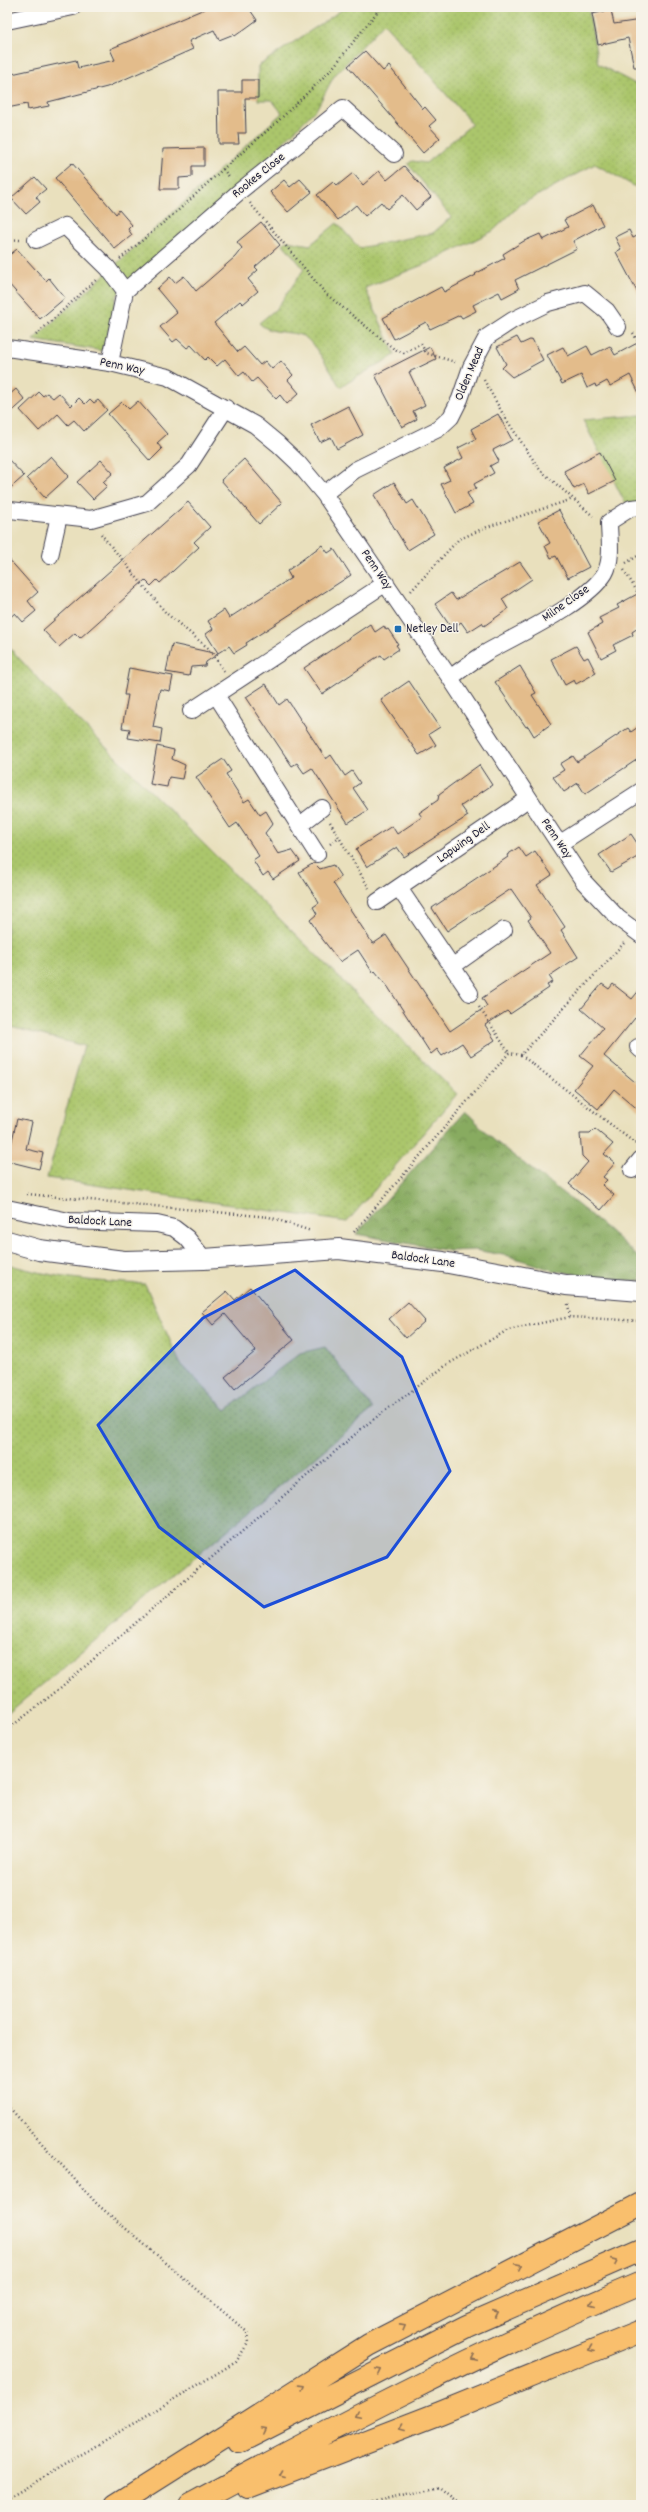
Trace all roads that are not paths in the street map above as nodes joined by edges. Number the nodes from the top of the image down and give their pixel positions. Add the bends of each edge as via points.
1 (73, 7) edge
2 (7, 21) edge
3 (394, 154) dead end
4 (36, 240) dead end
5 (125, 291) junction
6 (618, 327) dead end
7 (14, 349) edge
8 (110, 363) junction
9 (226, 408) junction
10 (324, 494) junction
11 (641, 507) edge
12 (10, 510) dead end
13 (59, 516) junction
14 (50, 556) dead end
15 (386, 583) junction
16 (450, 678) junction
17 (216, 695) junction
18 (191, 711) dead end
19 (641, 791) edge
20 (528, 798) junction
21 (322, 808) road end
22 (300, 825) junction
23 (559, 844) junction
24 (318, 854) dead end
25 (399, 888) junction
26 (377, 902) road end
27 (504, 930) dead end
28 (638, 933) edge
29 (453, 966) junction
30 (470, 994) road end
31 (7, 1208) edge
32 (7, 1241) edge
33 (204, 1259) junction
34 (641, 1291) edge
35 (641, 2204) edge
36 (641, 2250) edge
37 (641, 2283) edge
38 (641, 2330) edge
39 (116, 2505) edge
40 (190, 2505) edge
41 (200, 2505) edge

1 - 2 street
3 - 5 street, Rookes Close via 343,108 240,191
4 - 5 street via 65,226 108,268
5 - 8 street
6 - 10 street, Olden Mead via 607,311 584,293 548,303 513,320 487,337 471,367 451,417 438,429 365,464 338,481
7 - 8 street, Penn Way
8 - 9 street, Penn Way via 168,377
9 - 10 street, Penn Way via 255,425 278,444
9 - 13 street via 189,465 147,503 91,518
10 - 15 street, Penn Way
11 - 16 street, Milne Close via 631,508 609,522 609,564 599,580 546,620 486,653
12 - 13 street
13 - 14 street
15 - 16 street, Penn Way
15 - 17 street
16 - 20 street, Penn Way
17 - 18 street
17 - 22 street
19 - 23 street
20 - 23 street, Penn Way
20 - 25 street, Lapwing Dell
21 - 22 street
22 - 24 street
23 - 28 street, Penn Way via 601,902
25 - 26 street, Lapwing Dell
25 - 29 street
27 - 29 street
29 - 30 street
31 - 33 street, Baldock Lane via 69,1221 157,1224 174,1228 187,1238
32 - 33 street, Baldock Lane via 39,1250 124,1261
33 - 34 street, Baldock Lane via 339,1249 443,1262 566,1285
39 -> 35 highway via 369,2345
39 -> 36 highway via 467,2326
37 -> 40 highway via 474,2358 349,2419
38 -> 41 highway via 433,2416

